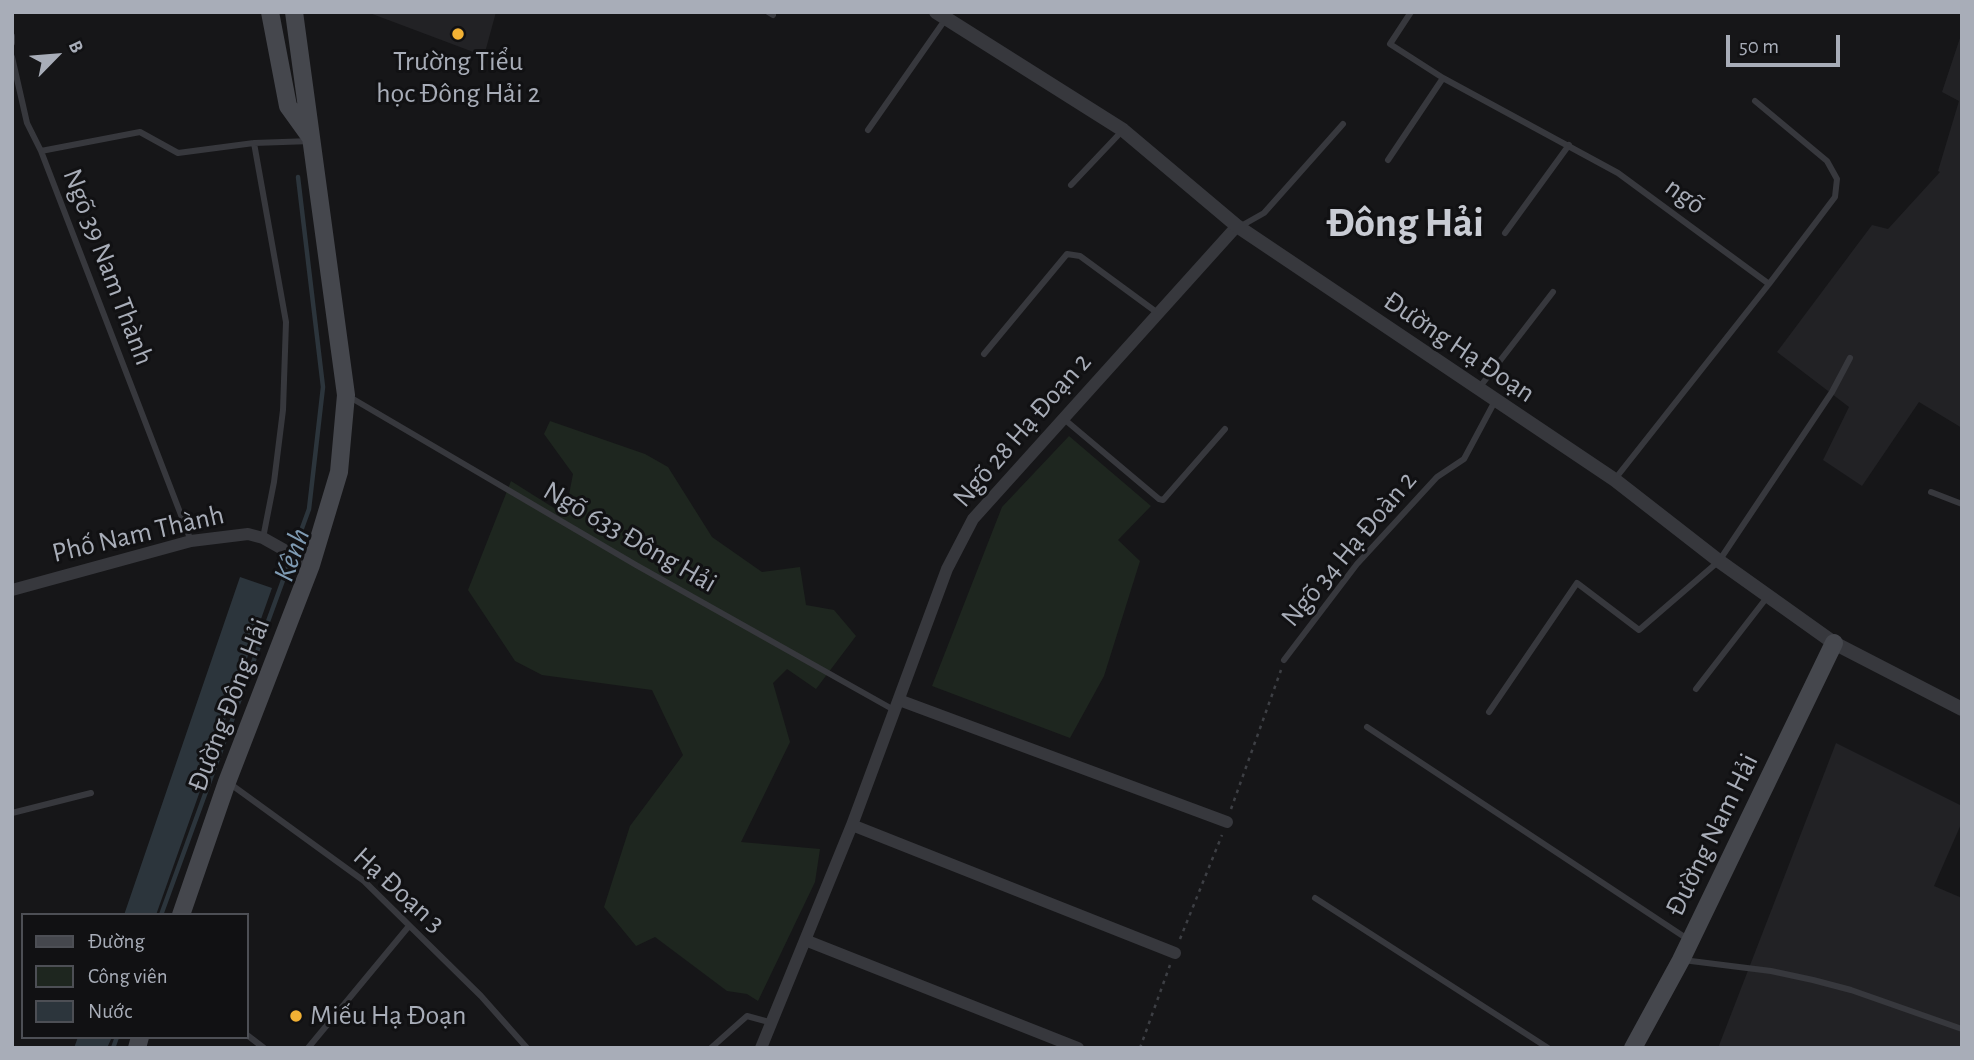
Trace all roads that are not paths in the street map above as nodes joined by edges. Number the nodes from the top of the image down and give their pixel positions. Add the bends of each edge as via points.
1 (270, 12) edge
2 (294, 12) edge
3 (1411, 12) edge
4 (944, 14) edge
5 (12, 36) edge
6 (12, 43) edge
7 (12, 57) edge
8 (1443, 78) junction
9 (1755, 101) dead end
10 (1343, 124) dead end
11 (868, 130) dead end
12 (1123, 130) junction
13 (313, 141) junction
14 (254, 143) junction
15 (1569, 145) junction
16 (41, 151) junction
17 (1388, 160) dead end
18 (1072, 185) dead end
19 (1237, 226) junction
20 (1505, 233) dead end
21 (1769, 284) junction
22 (1553, 292) dead end
23 (1159, 314) junction
24 (984, 354) dead end
25 (1850, 358) dead end
26 (1478, 389) junction
27 (346, 395) junction
28 (1496, 401) junction
29 (1064, 419) junction
30 (1225, 429) dead end
31 (1615, 480) junction
32 (1931, 492) dead end
33 (1962, 504) edge
34 (263, 538) junction
35 (191, 541) junction
36 (1719, 561) junction
37 (307, 562) junction
38 (12, 590) edge
39 (1768, 596) junction
40 (1834, 643) junction
41 (1284, 660) road end
42 (1696, 689) dead end
43 (897, 706) junction
44 (1962, 709) edge
45 (1489, 712) dead end
46 (1367, 727) dead end
47 (227, 782) junction
48 (91, 793) dead end
49 (12, 813) edge
50 (1227, 822) road end
51 (852, 825) junction
52 (1315, 898) dead end
53 (182, 913) edge
54 (409, 926) junction
55 (805, 940) junction
56 (1690, 942) junction
57 (1175, 953) road end
58 (1681, 960) junction
59 (769, 1022) junction
60 (1962, 1029) edge
61 (248, 1036) edge
62 (264, 1048) edge
63 (308, 1048) edge
64 (527, 1048) edge
65 (712, 1048) edge
66 (761, 1048) edge
67 (1078, 1048) edge
68 (1548, 1048) edge
69 (1633, 1048) edge

1 - 13 main road, Đường Đông Hải via 288,106
2 - 13 main road, Đường Đông Hải
3 - 8 lane, ngõ via 1390,44
4 - 11 lane
4 - 12 street, Đường Hạ Đoạn
5 - 6 lane
7 - 16 lane via 27,123
8 - 15 lane, ngõ
8 - 17 lane
9 - 21 lane via 1827,161 1838,188
10 - 19 lane via 1264,213
12 - 18 lane
12 - 19 street, Đường Hạ Đoạn
13 - 14 lane, Ngõ 39 Nam Thành
13 - 27 main road, Đường Đông Hải
14 - 16 lane, Ngõ 39 Nam Thành via 178,153 140,132
14 - 34 lane via 286,322 283,410
15 - 20 lane
15 - 21 lane, ngõ via 1618,173
16 - 35 lane, Ngõ 39 Nam Thành
19 - 23 street, Ngõ 28 Hạ Đoạn 2
19 - 26 street, Đường Hạ Đoạn
21 - 31 lane
22 - 26 lane
23 - 24 lane via 1080,256 1067,254
23 - 29 street, Ngõ 28 Hạ Đoạn 2
25 - 36 lane
26 - 28 street, Đường Hạ Đoạn
27 - 37 main road, Đường Đông Hải via 340,472
27 - 43 lane, Ngõ 633 Đông Hải via 636,565
28 - 31 street, Đường Hạ Đoạn
28 - 41 lane, Ngõ 34 Hạ Đoàn 2 via 1464,458 1437,477 1357,564
29 - 30 lane via 1163,500
29 - 43 street, Ngõ 28 Hạ Đoạn 2 via 973,519 947,569
31 - 36 street, Đường Hạ Đoạn
32 - 33 lane
34 - 35 street, Phố Nam Thành via 248,534
34 - 37 street, Phố Nam Thành
35 - 38 street, Phố Nam Thành
36 - 39 street, Đường Hạ Đoạn
36 - 45 lane via 1639,630 1577,583
37 - 47 main road, Đường Đông Hải
39 - 40 street, Đường Hạ Đoạn
39 - 42 lane
40 - 44 street, Đường Hạ Đoạn
40 - 56 main road, Đường Nam Hải
43 - 50 street
43 - 51 street, Ngõ 28 Hạ Đoạn 2
46 - 56 lane
47 - 53 main road, Đường Đông Hải
47 - 54 lane, Hạ Đoạn 3 via 364,881
48 - 49 lane
51 - 55 street, Ngõ 28 Hạ Đoạn 2
51 - 57 street
52 - 68 lane
54 - 63 lane
54 - 64 lane, Hạ Đoạn 3
55 - 59 street, Ngõ 28 Hạ Đoạn 2
55 - 67 street
56 - 58 main road, Đường Nam Hải
58 - 60 lane via 1813,980
58 - 69 main road, Đường Nam Hải
59 - 65 lane via 747,1016
59 - 66 street, Ngõ 28 Hạ Đoạn 2
61 - 62 lane

